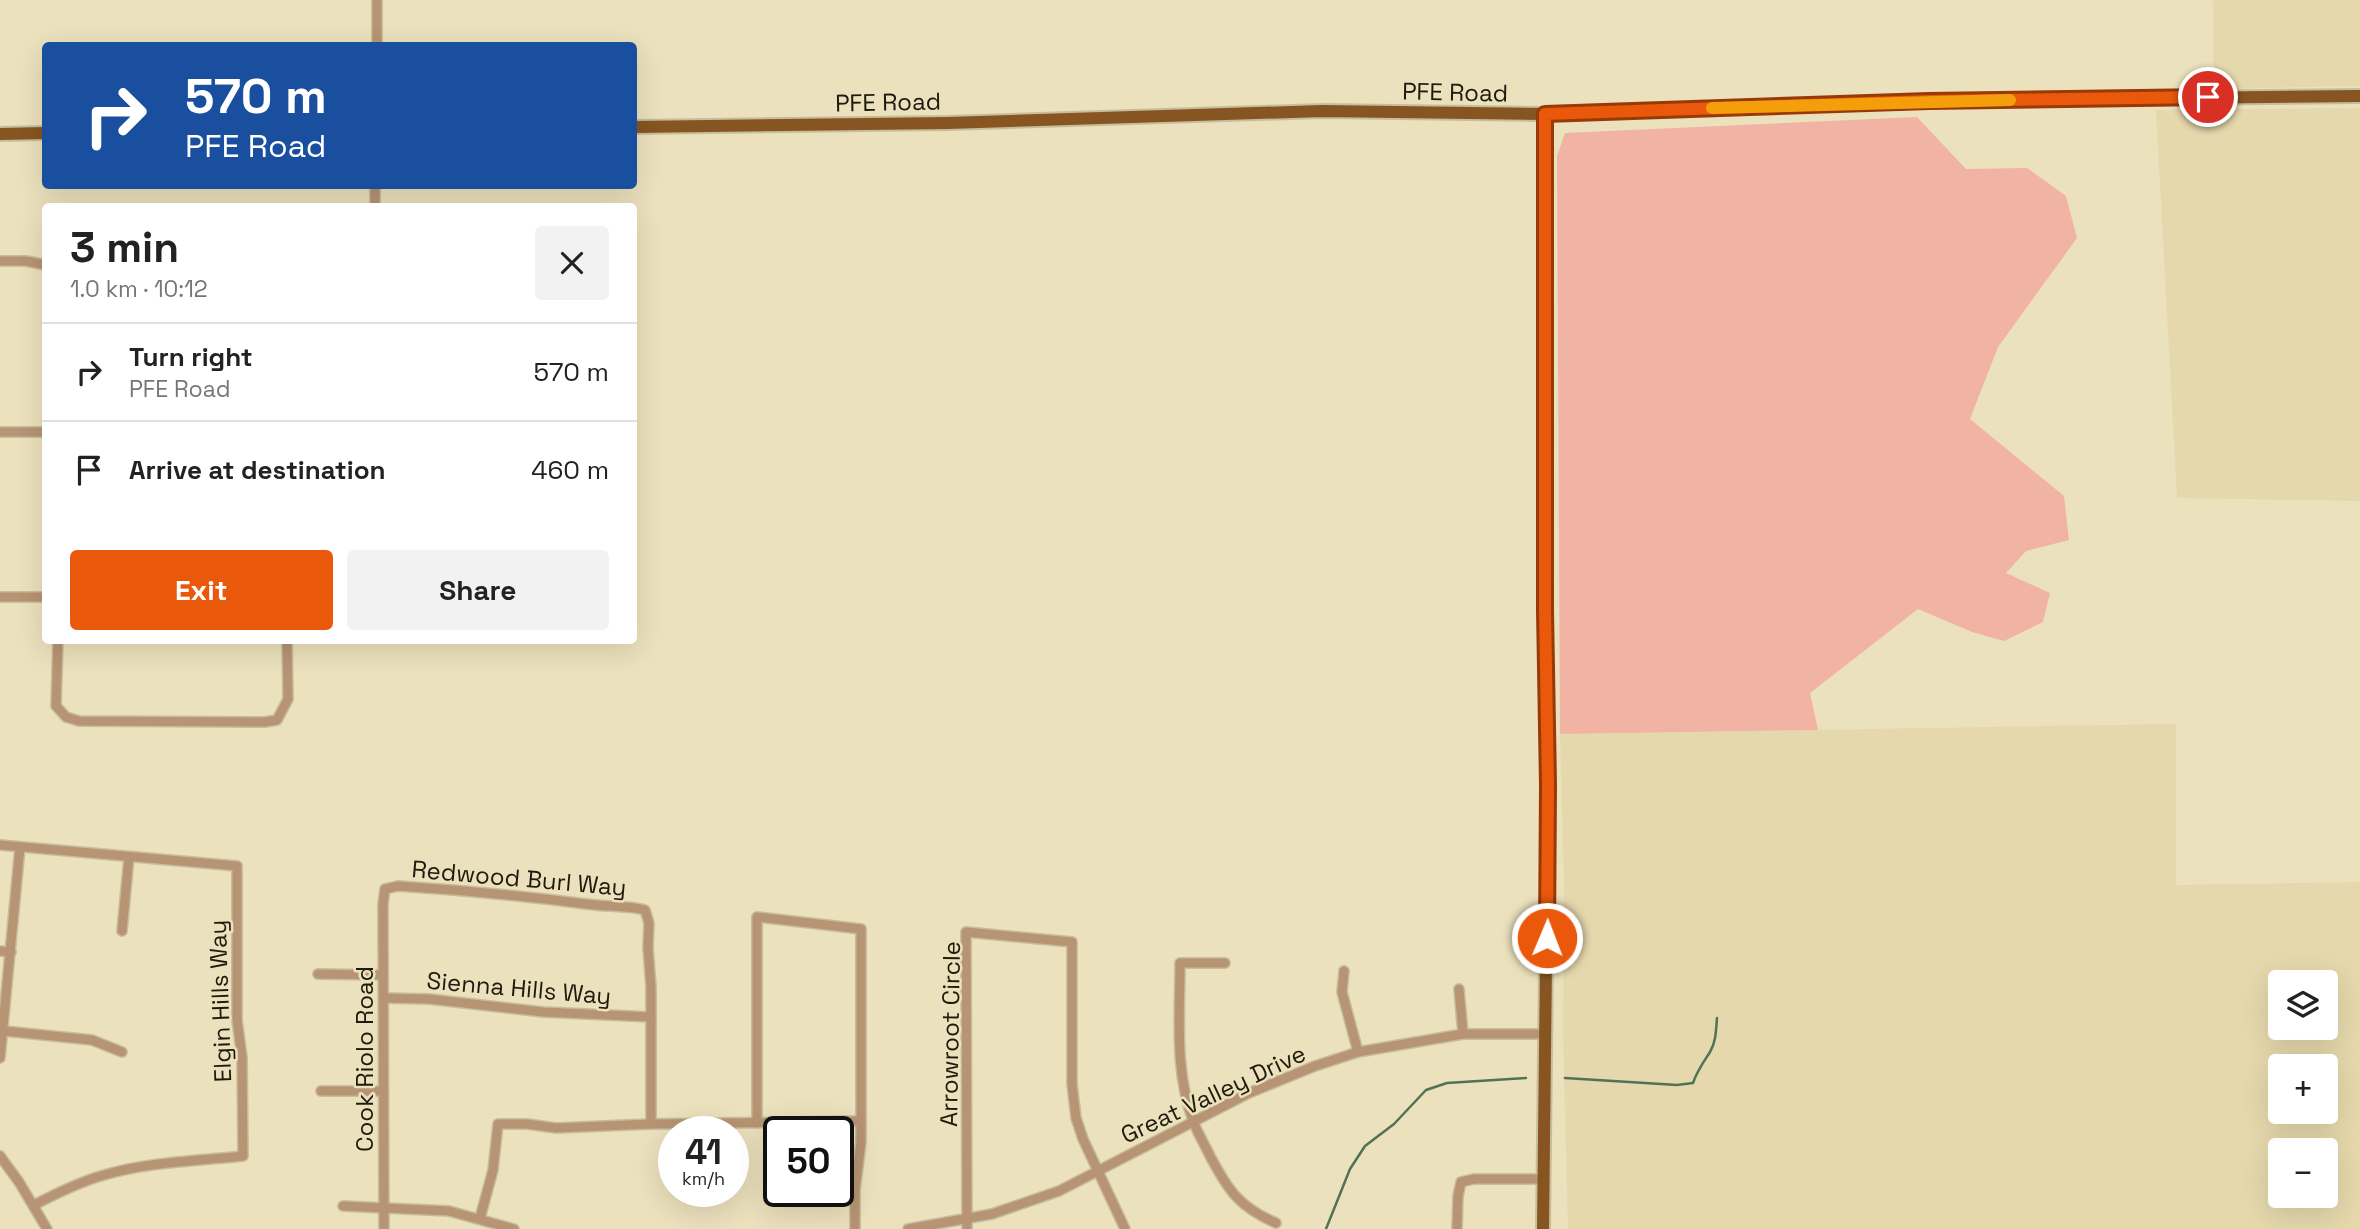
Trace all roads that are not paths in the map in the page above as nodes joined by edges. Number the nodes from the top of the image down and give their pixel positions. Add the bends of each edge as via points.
1 (377, 0) edge
2 (377, 42) edge
3 (2360, 96) edge
4 (1545, 114) junction
5 (637, 127) edge
6 (42, 133) edge
7 (0, 134) edge
8 (0, 261) edge
9 (42, 264) edge
10 (0, 432) edge
11 (42, 432) edge
12 (0, 597) edge
13 (42, 597) edge
14 (58, 644) edge
15 (287, 644) edge
16 (0, 845) edge
17 (20, 847) junction
18 (129, 856) junction
19 (385, 889) joint
20 (122, 931) dead end
21 (0, 951) edge
22 (11, 952) junction
23 (1225, 963) dead end
24 (1344, 971) dead end
25 (318, 974) dead end
26 (383, 975) junction
27 (1459, 989) dead end
28 (384, 998) junction
29 (651, 1017) junction
30 (4, 1031) junction
31 (1463, 1034) junction
32 (1544, 1034) junction
33 (122, 1052) dead end
34 (1358, 1052) junction
35 (0, 1058) edge
36 (321, 1091) dead end
37 (383, 1091) junction
38 (861, 1121) junction
39 (1194, 1122) junction
40 (757, 1123) junction
41 (651, 1124) junction
42 (0, 1156) edge
43 (1097, 1171) junction
44 (1543, 1180) junction
45 (34, 1205) junction
46 (343, 1206) dead end
47 (385, 1207) junction
48 (480, 1218) junction
49 (1276, 1223) dead end
50 (967, 1224) edge
51 (47, 1229) edge
52 (384, 1229) edge
53 (514, 1229) edge
54 (855, 1229) edge
55 (908, 1229) edge
56 (1125, 1229) edge
57 (1457, 1229) edge
58 (1543, 1229) edge

1 - 2 street
3 - 4 main road, PFE Road via 1929,101
4 - 5 main road, PFE Road via 1322,111
4 - 32 main road via 1548,785
6 - 7 main road
8 - 9 street
10 - 11 street
12 - 13 street
14 - 15 street via 56,706 66,718 265,722 277,720 288,699
16 - 17 street, Elgin Hills Way
17 - 18 street, Elgin Hills Way
17 - 22 street
18 - 20 street
18 - 45 street, Elgin Hills Way via 237,866 243,1156 120,1170
19 - 26 street, Cook Riolo Road
19 - 29 street, Redwood Burl Way via 500,893 645,910
21 - 22 street
22 - 30 street
23 - 39 street via 1180,963 1181,1063
24 - 34 street via 1342,992
25 - 26 street
26 - 28 street, Cook Riolo Road
27 - 31 street
28 - 29 street, Sienna Hills Way
28 - 37 street, Cook Riolo Road
29 - 41 street, Redwood Burl Way
30 - 33 street via 92,1040
30 - 35 street
31 - 32 street, Great Valley Drive
31 - 34 street, Great Valley Drive
32 - 44 main road
34 - 39 street, Great Valley Drive via 1284,1078
36 - 37 street
37 - 47 street, Cook Riolo Road
38 - 40 street
38 - 40 street via 862,929 757,917
38 - 54 street
39 - 43 street, Great Valley Drive
39 - 49 street via 1233,1195
40 - 41 street
41 - 48 street via 498,1125 493,1170
42 - 45 street
43 - 50 street, Great Valley Drive via 1059,1191
43 - 50 street, Arrowroot Circle via 1073,1101 1072,942 966,932
43 - 56 street
44 - 57 street via 1461,1182
44 - 58 main road
45 - 51 street
46 - 47 street
47 - 48 street
47 - 52 street, Cook Riolo Road
48 - 53 street
50 - 55 street, Great Valley Drive

